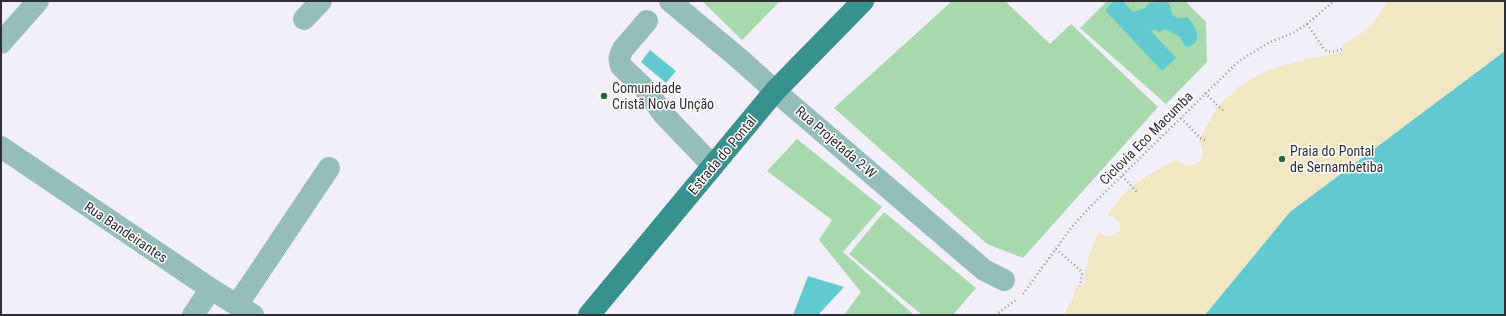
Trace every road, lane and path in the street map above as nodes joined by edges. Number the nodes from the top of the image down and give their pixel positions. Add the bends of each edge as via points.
1 (38, 1) edge
2 (321, 1) edge
3 (670, 1) edge
4 (863, 1) edge
5 (1334, 1) edge
6 (304, 19) dead end
7 (647, 21) dead end
8 (1307, 24) junction
9 (1, 43) edge
10 (1343, 49) dead end
11 (775, 91) junction
12 (1205, 94) junction
13 (1224, 110) dead end
14 (1180, 118) junction
15 (1207, 141) dead end
16 (1, 147) edge
17 (713, 166) junction
18 (329, 168) dead end
19 (1122, 176) junction
20 (1137, 192) dead end
21 (1056, 249) junction
22 (1004, 280) dead end
23 (1080, 286) dead end
24 (211, 289) junction
25 (245, 310) edge
26 (193, 315) edge
27 (589, 315) edge
28 (995, 315) edge

1 - 9 street
2 - 6 street
3 - 11 street, Rua Projetada 2-W via 742,60
4 - 11 main road, Estrada do Pontal
5 - 8 path, Ciclovia Eco Macumba
7 - 17 street via 623,49 619,62 646,90 664,115
8 - 10 path via 1326,51
8 - 12 path, Ciclovia Eco Macumba via 1239,61
11 - 17 main road, Estrada do Pontal
11 - 22 street, Rua Projetada 2-W via 984,270
12 - 13 path
12 - 14 path, Ciclovia Eco Macumba
14 - 15 path via 1200,138
14 - 19 path, Ciclovia Eco Macumba
16 - 24 street, Rua Bandeirantes
17 - 27 main road, Estrada do Pontal
18 - 25 street
19 - 20 path
19 - 21 path, Ciclovia Eco Macumba via 1071,228
21 - 23 path via 1080,270
21 - 28 path, Ciclovia Eco Macumba via 1025,292
24 - 25 street, Rua Bandeirantes
24 - 26 street

